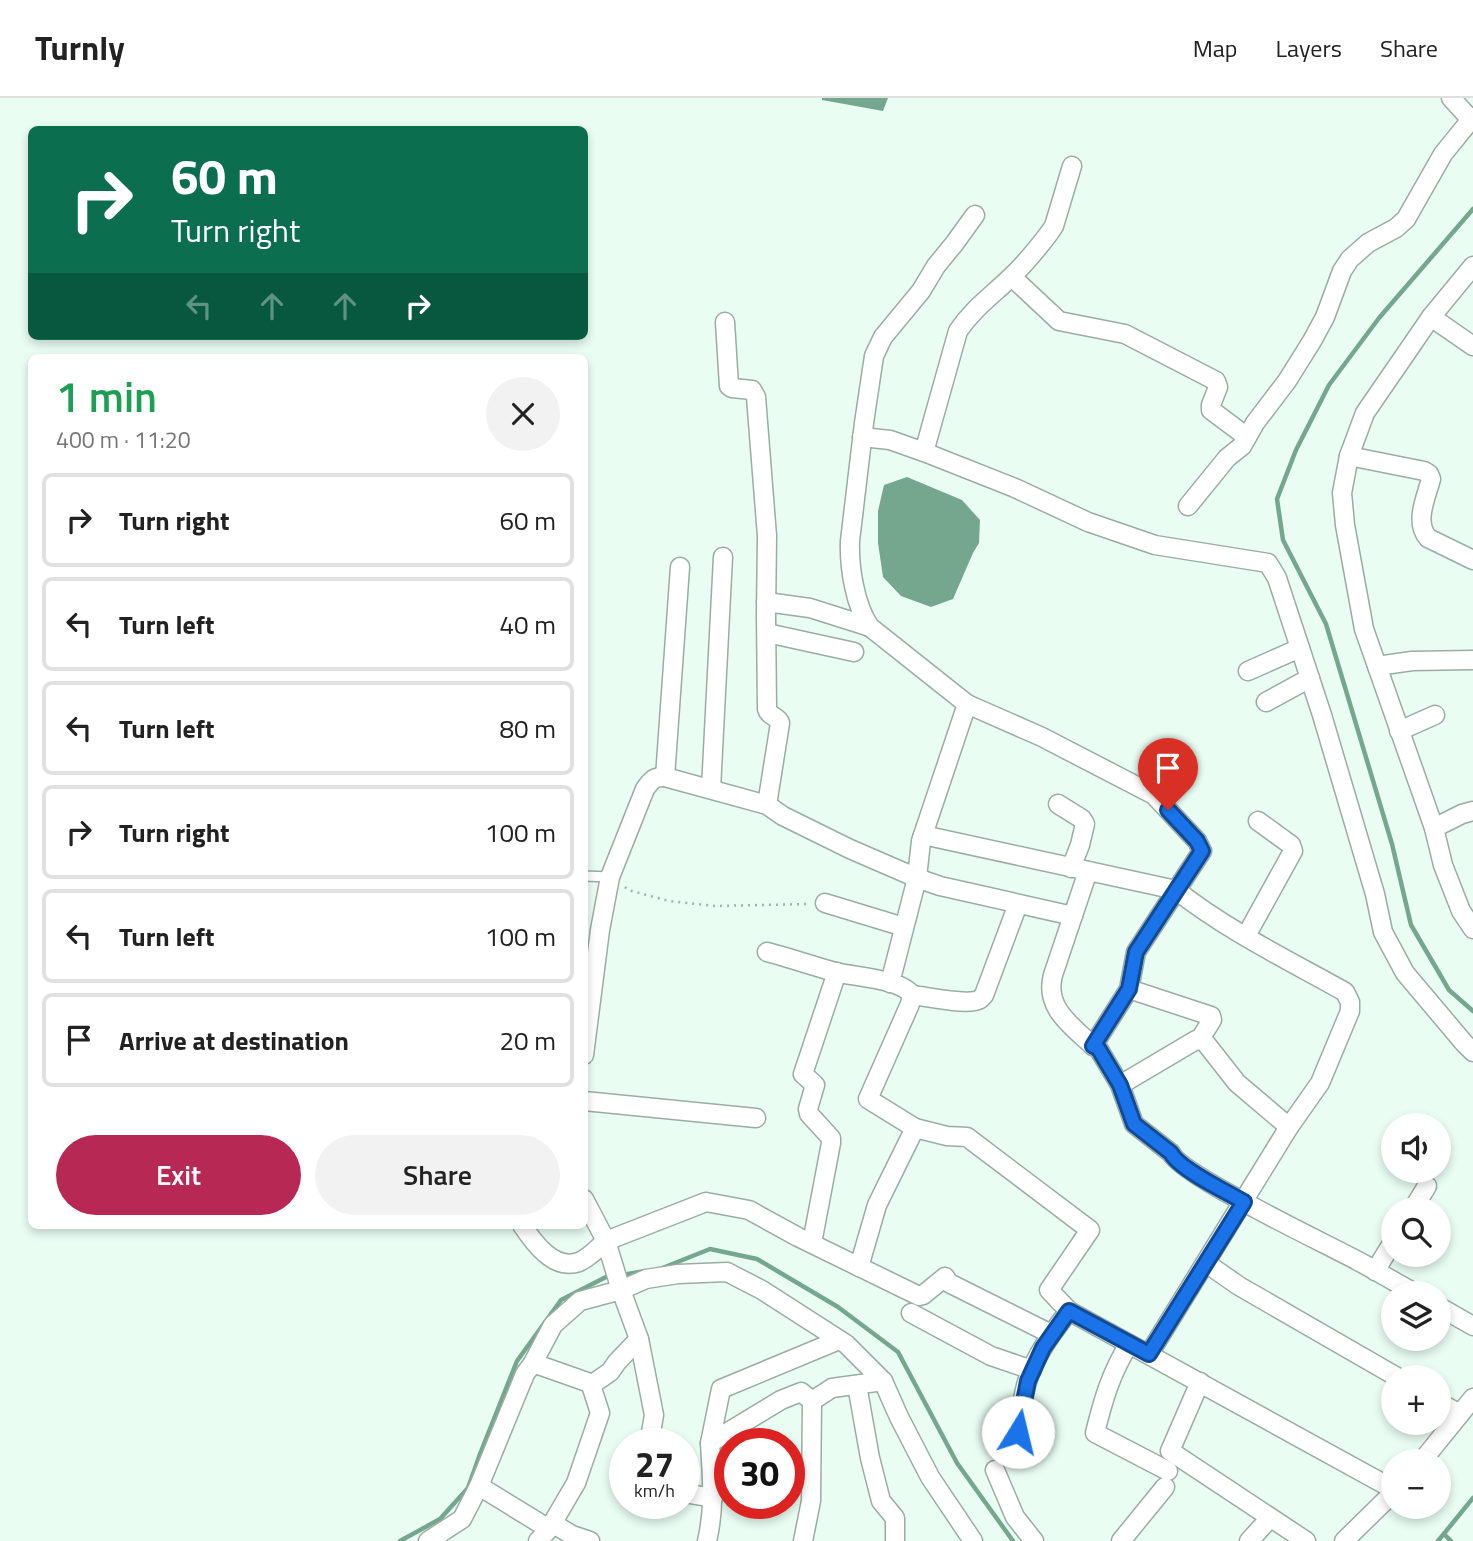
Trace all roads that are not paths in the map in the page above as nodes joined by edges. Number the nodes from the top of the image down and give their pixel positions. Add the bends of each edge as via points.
1 (1451, 98) edge
2 (1473, 120) edge
3 (1072, 166) dead end
4 (975, 215) dead end
5 (1473, 266) edge
6 (1012, 277) junction
7 (1431, 317) junction
8 (725, 322) dead end
9 (1473, 346) edge
10 (1247, 437) junction
11 (875, 438) junction
12 (924, 452) junction
13 (1349, 456) junction
14 (1188, 506) dead end
15 (723, 557) dead end
16 (1473, 560) edge
17 (680, 566) dead end
18 (766, 602) junction
19 (870, 627) junction
20 (767, 633) junction
21 (1300, 648) junction
22 (854, 652) dead end
23 (1473, 660) edge
24 (1377, 666) junction
25 (1248, 671) dead end
26 (1310, 678) junction
27 (1266, 702) dead end
28 (967, 704) junction
29 (1435, 715) dead end
30 (1399, 731) junction
31 (665, 777) junction
32 (711, 789) junction
33 (1058, 804) dead end
34 (767, 805) junction
35 (1473, 811) edge
36 (1258, 821) dead end
37 (1434, 828) junction
38 (923, 835) junction
39 (1079, 869) junction
40 (588, 876) edge
41 (610, 877) junction
42 (917, 878) junction
43 (1176, 890) junction
44 (825, 904) road end
45 (1018, 904) junction
46 (1073, 916) junction
47 (904, 927) junction
48 (1473, 929) edge
49 (1246, 936) junction
50 (767, 952) dead end
51 (837, 972) junction
52 (890, 983) junction
53 (1129, 989) junction
54 (912, 995) junction
55 (588, 1024) edge
56 (1200, 1040) junction
57 (1093, 1046) junction
58 (1473, 1052) edge
59 (1120, 1085) junction
60 (588, 1101) edge
61 (756, 1118) dead end
62 (1289, 1127) junction
63 (915, 1128) junction
64 (1427, 1186) dead end
65 (1420, 1197) edge
66 (1244, 1202) junction
67 (588, 1207) edge
68 (525, 1229) edge
69 (606, 1241) junction
70 (812, 1243) junction
71 (1381, 1261) edge
72 (1206, 1263) junction
73 (859, 1267) junction
74 (1375, 1271) junction
75 (1393, 1281) edge
76 (621, 1290) junction
77 (1069, 1311) junction
78 (911, 1312) dead end
79 (1451, 1314) edge
80 (1473, 1326) edge
81 (1051, 1334) junction
82 (639, 1339) junction
83 (839, 1340) junction
84 (1129, 1343) junction
85 (1149, 1354) junction
86 (533, 1363) junction
87 (1381, 1368) edge
88 (1032, 1370) junction
89 (883, 1381) junction
90 (1200, 1382) junction
91 (591, 1385) junction
92 (858, 1385) junction
93 (1473, 1398) edge
94 (812, 1401) junction
95 (1451, 1409) edge
96 (1460, 1414) junction
97 (652, 1428) edge
98 (710, 1443) junction
99 (1432, 1449) edge
100 (1014, 1458) dead end
101 (995, 1470) dead end
102 (1381, 1484) edge
103 (479, 1486) junction
104 (700, 1496) edge
105 (713, 1498) junction
106 (1381, 1504) edge
107 (1270, 1518) junction
108 (464, 1528) dead end
109 (546, 1531) edge
110 (428, 1541) edge
111 (441, 1541) edge
112 (590, 1541) edge
113 (707, 1541) edge
114 (803, 1541) edge
115 (895, 1541) edge
116 (973, 1541) edge
117 (1034, 1541) edge
118 (1121, 1541) edge
119 (1249, 1541) edge
120 (1306, 1541) edge
121 (1345, 1541) edge

1 - 2 street
2 - 10 street via 1443,155 1406,219 1350,259 1312,341
3 - 6 street via 1054,226
4 - 11 street via 883,337 874,356 870,375
5 - 7 street
6 - 10 street via 1059,321 1125,334 1216,381 1211,411
6 - 12 street via 962,324
7 - 9 street
7 - 13 street via 1365,413
8 - 18 street via 729,386 752,390 756,397 767,526
10 - 14 street
11 - 12 street
11 - 19 street via 849,556 858,600
12 - 21 street via 1088,522 1155,545 1268,563
13 - 16 street via 1429,474 1420,523 1423,532
13 - 24 street via 1342,493 1345,525 1364,629
15 - 32 street
17 - 31 street
18 - 19 street via 810,608
18 - 20 street
19 - 28 street
20 - 22 street
20 - 34 street via 767,709 780,723
21 - 25 street
21 - 26 street
23 - 24 street
24 - 30 street
26 - 27 street
26 - 58 street via 1383,932 1405,973
28 - 38 street
28 - 43 street via 1154,795 1202,851
29 - 30 street
30 - 37 street
31 - 32 street
31 - 41 street via 652,779 645,789
32 - 34 street
33 - 39 street via 1085,824
34 - 42 street
35 - 37 street
36 - 49 street via 1293,851
37 - 48 street via 1443,865
38 - 39 street
38 - 42 street
39 - 43 street
39 - 46 street
40 - 41 lane
41 - 55 street
42 - 45 street
42 - 47 street
43 - 49 street
43 - 53 street via 1136,952
44 - 47 street
45 - 46 street
45 - 54 street via 980,1000
46 - 57 street via 1051,982 1052,995 1058,1011
47 - 52 street
49 - 62 street via 1345,992 1350,1002 1348,1018 1320,1083
50 - 51 street
51 - 52 street
51 - 70 street via 803,1074 815,1085 809,1114 831,1138
52 - 54 street
53 - 56 street via 1211,1016
53 - 57 street
54 - 63 street via 868,1099
56 - 59 street
56 - 62 street via 1237,1083
57 - 59 street
59 - 66 street via 1134,1124 1174,1159
60 - 61 street
62 - 66 street
63 - 73 street via 877,1205
63 - 77 street via 967,1137 1090,1230 1049,1290
64 - 65 street
66 - 72 street
66 - 74 street
67 - 69 street
68 - 69 street via 555,1261 570,1264 582,1261
69 - 70 street via 706,1202 749,1210
69 - 76 street
70 - 73 street
71 - 74 street
72 - 85 street
72 - 87 street
73 - 81 street via 919,1296 945,1277 948,1283
74 - 75 street
76 - 82 street
76 - 83 street via 646,1279 727,1272
76 - 86 street via 580,1301 553,1325
77 - 81 street
77 - 84 street
78 - 88 street via 991,1356
79 - 80 street
81 - 88 street
82 - 91 street via 610,1372
82 - 97 street via 654,1415
83 - 89 street
83 - 98 street via 721,1389
84 - 85 street
84 - 118 street via 1103,1400 1095,1433 1166,1479
85 - 90 street
86 - 91 street
86 - 103 street via 524,1374
88 - 100 street
89 - 92 street
89 - 116 street via 930,1477
90 - 102 street
90 - 107 street via 1170,1451
91 - 109 street via 600,1413 576,1483
92 - 94 street via 832,1388
92 - 115 street via 881,1501 895,1518
93 - 96 street
94 - 98 street via 802,1392 781,1400
94 - 114 street via 811,1501
95 - 96 street
96 - 99 street
98 - 105 street
101 - 117 street via 1015,1517
103 - 109 street
103 - 110 street via 462,1519
104 - 105 street
105 - 113 street
106 - 121 street
107 - 119 street
107 - 120 street
108 - 111 street
109 - 112 street

